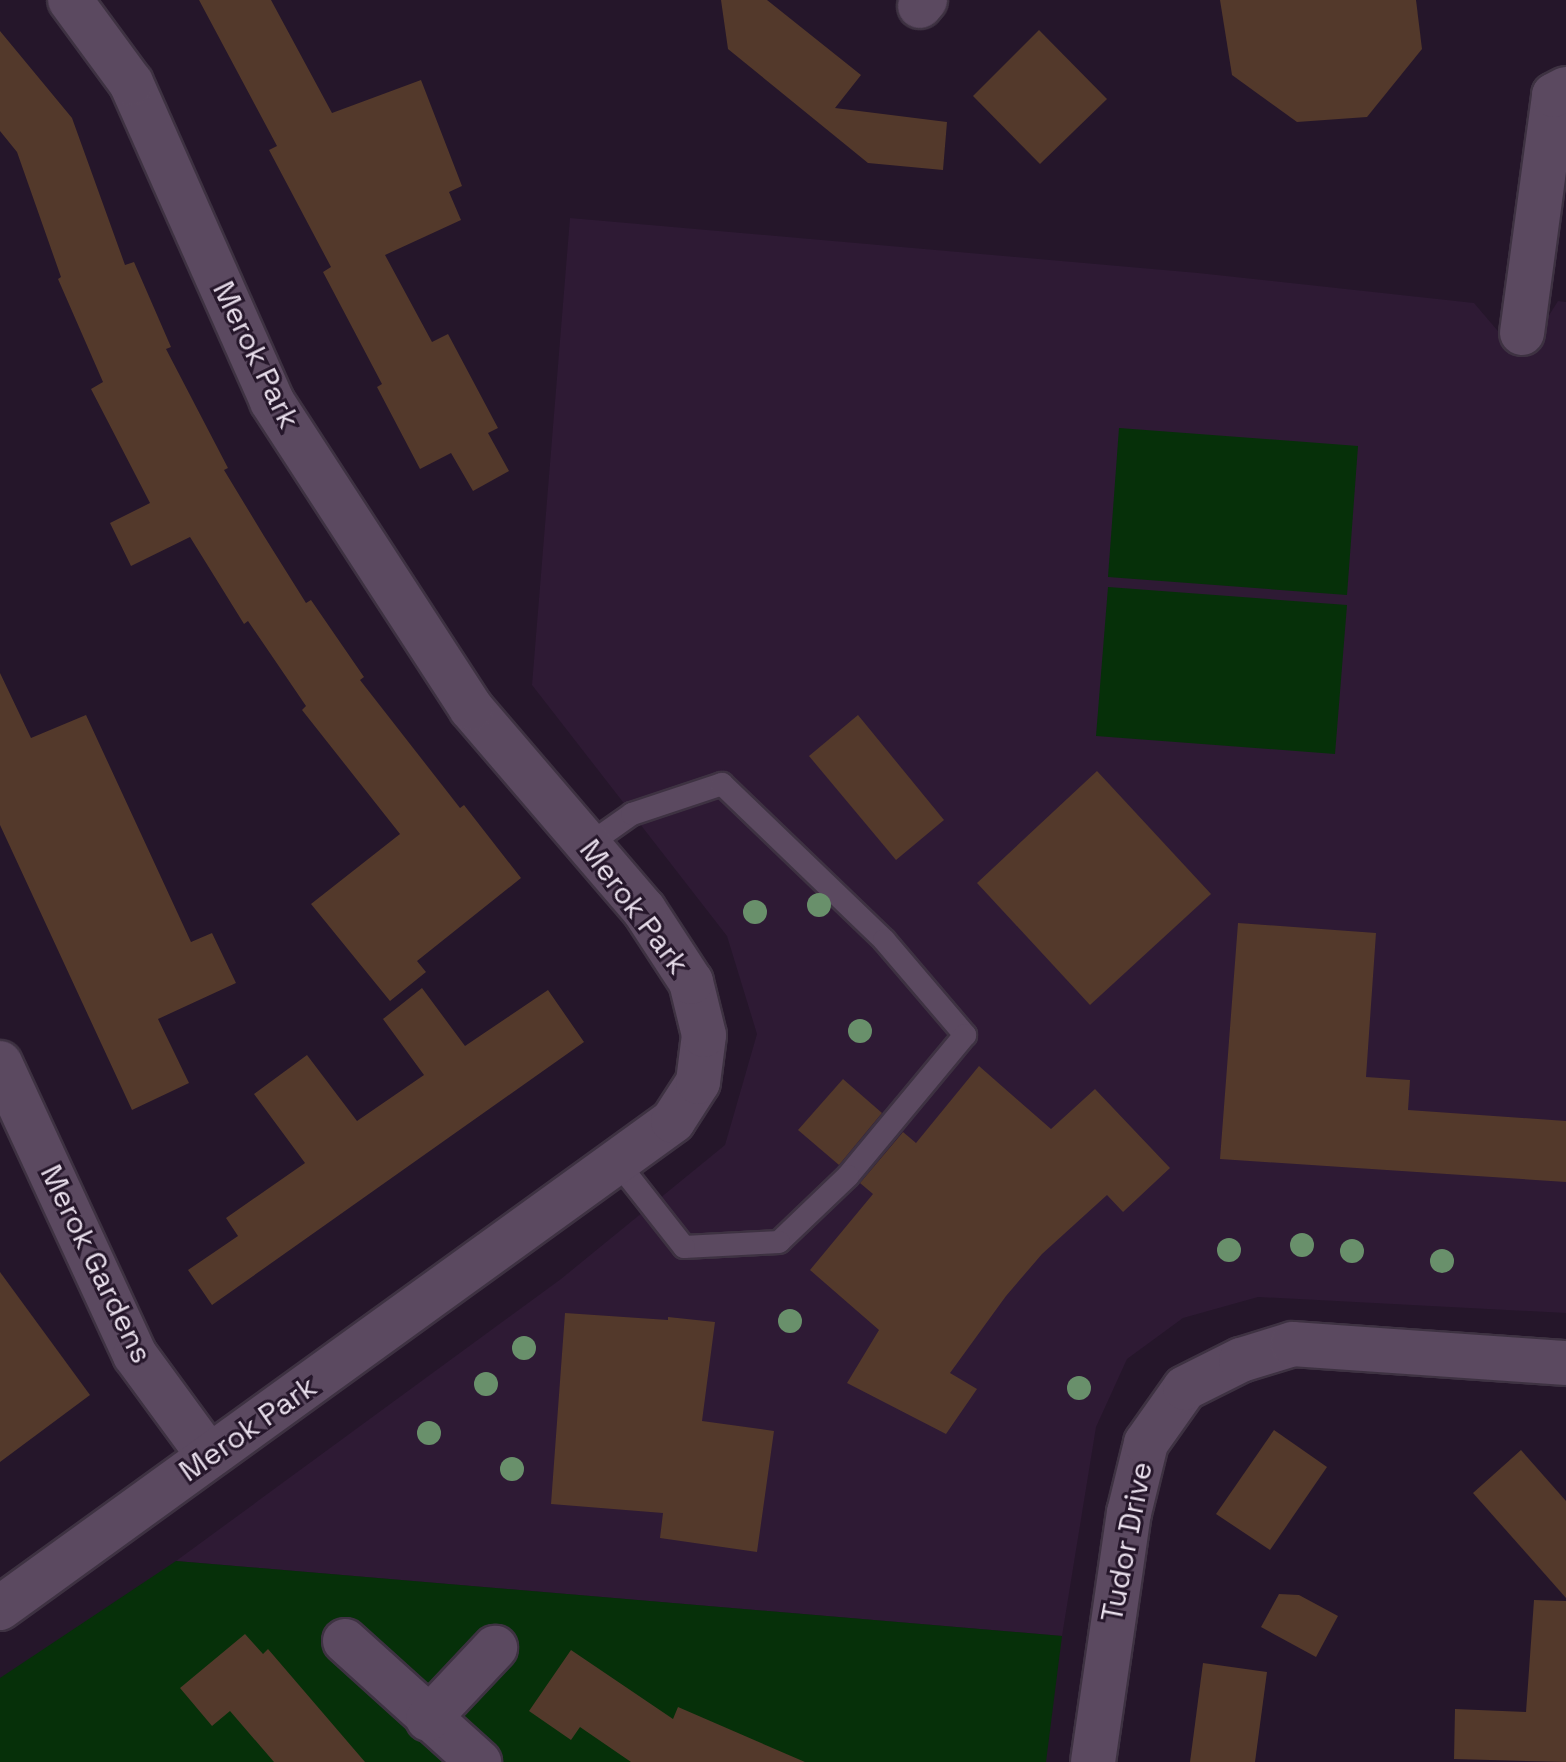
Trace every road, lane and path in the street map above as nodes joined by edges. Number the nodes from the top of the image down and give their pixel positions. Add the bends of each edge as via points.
1 (70, 0) edge
2 (1566, 89) edge
3 (1522, 333) dead end
4 (588, 845) junction
5 (0, 1063) edge
6 (618, 1163) junction
7 (1566, 1363) edge
8 (209, 1456) junction
9 (0, 1608) edge
10 (345, 1641) dead end
11 (495, 1648) dead end
12 (428, 1719) junction
13 (479, 1762) edge
14 (1093, 1762) edge

1 - 4 street, Merok Park via 131,83 272,401 471,708
2 - 3 street via 1554,95
4 - 6 street, Merok Park via 644,910 691,982 704,1035 698,1082 673,1121
4 - 6 lane via 632,814 722,784 884,940 965,1035 848,1176 779,1242 684,1247
5 - 8 street, Merok Gardens via 135,1355
6 - 8 street, Merok Park
7 - 14 street, Tudor Drive via 1293,1344 1241,1360 1185,1388 1146,1443 1124,1541
8 - 9 street, Merok Park
10 - 12 street
11 - 12 street
12 - 13 street

